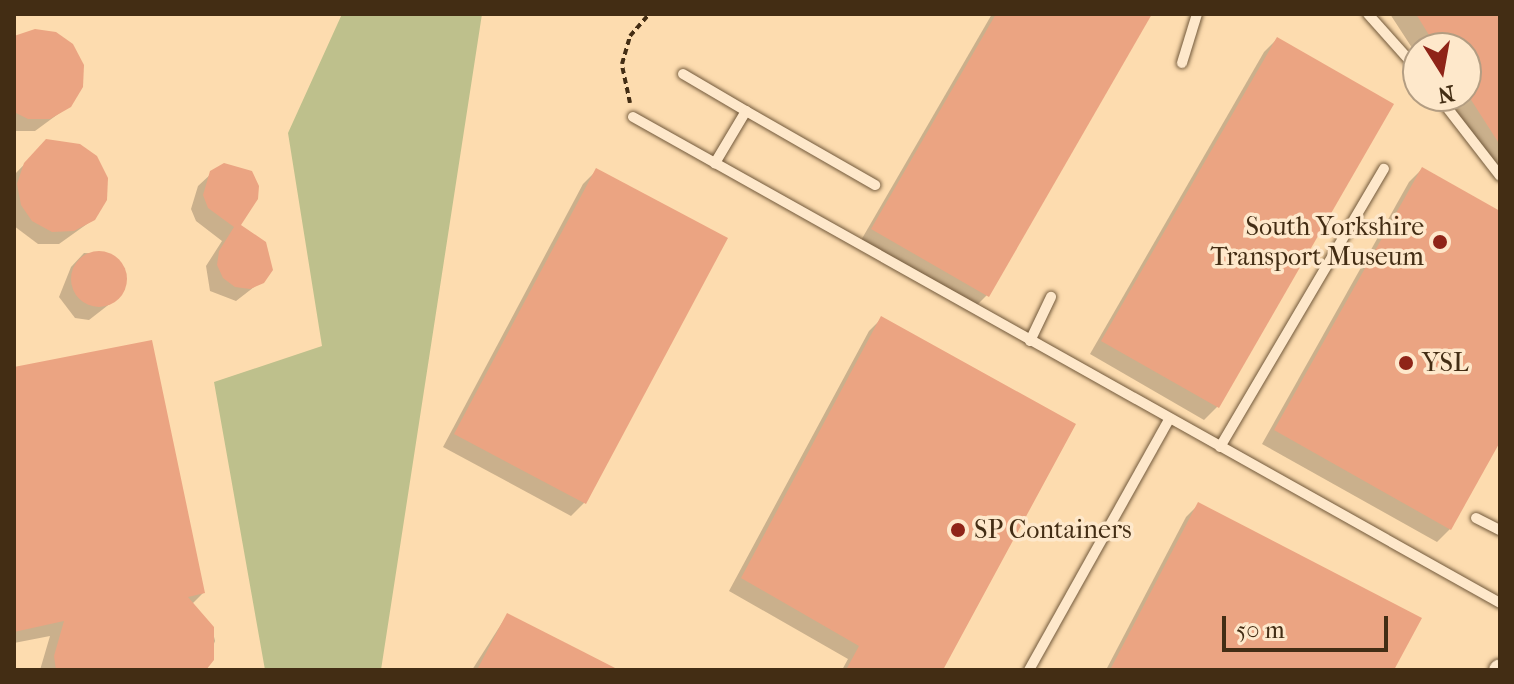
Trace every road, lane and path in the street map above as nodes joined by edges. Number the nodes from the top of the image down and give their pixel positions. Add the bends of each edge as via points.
1 (649, 14) edge
2 (1197, 14) edge
3 (1368, 14) edge
4 (1402, 52) edge
5 (1182, 63) dead end
6 (683, 74) dead end
7 (746, 111) junction
8 (1450, 112) edge
9 (633, 117) joint
10 (715, 163) junction
11 (1384, 169) dead end
12 (1500, 176) edge
13 (875, 185) dead end
14 (1051, 297) dead end
15 (1030, 341) junction
16 (1169, 419) junction
17 (1220, 447) junction
18 (1476, 518) dead end
19 (1500, 530) edge
20 (1500, 603) edge
21 (1029, 670) edge

1 - 9 path via 630,36 622,64
2 - 5 lane
3 - 4 lane
6 - 7 lane
7 - 10 lane
7 - 13 lane
8 - 12 lane
9 - 10 lane
10 - 15 lane
11 - 17 lane
14 - 15 lane
15 - 16 lane
16 - 17 lane
16 - 21 lane
17 - 20 lane
18 - 19 lane

